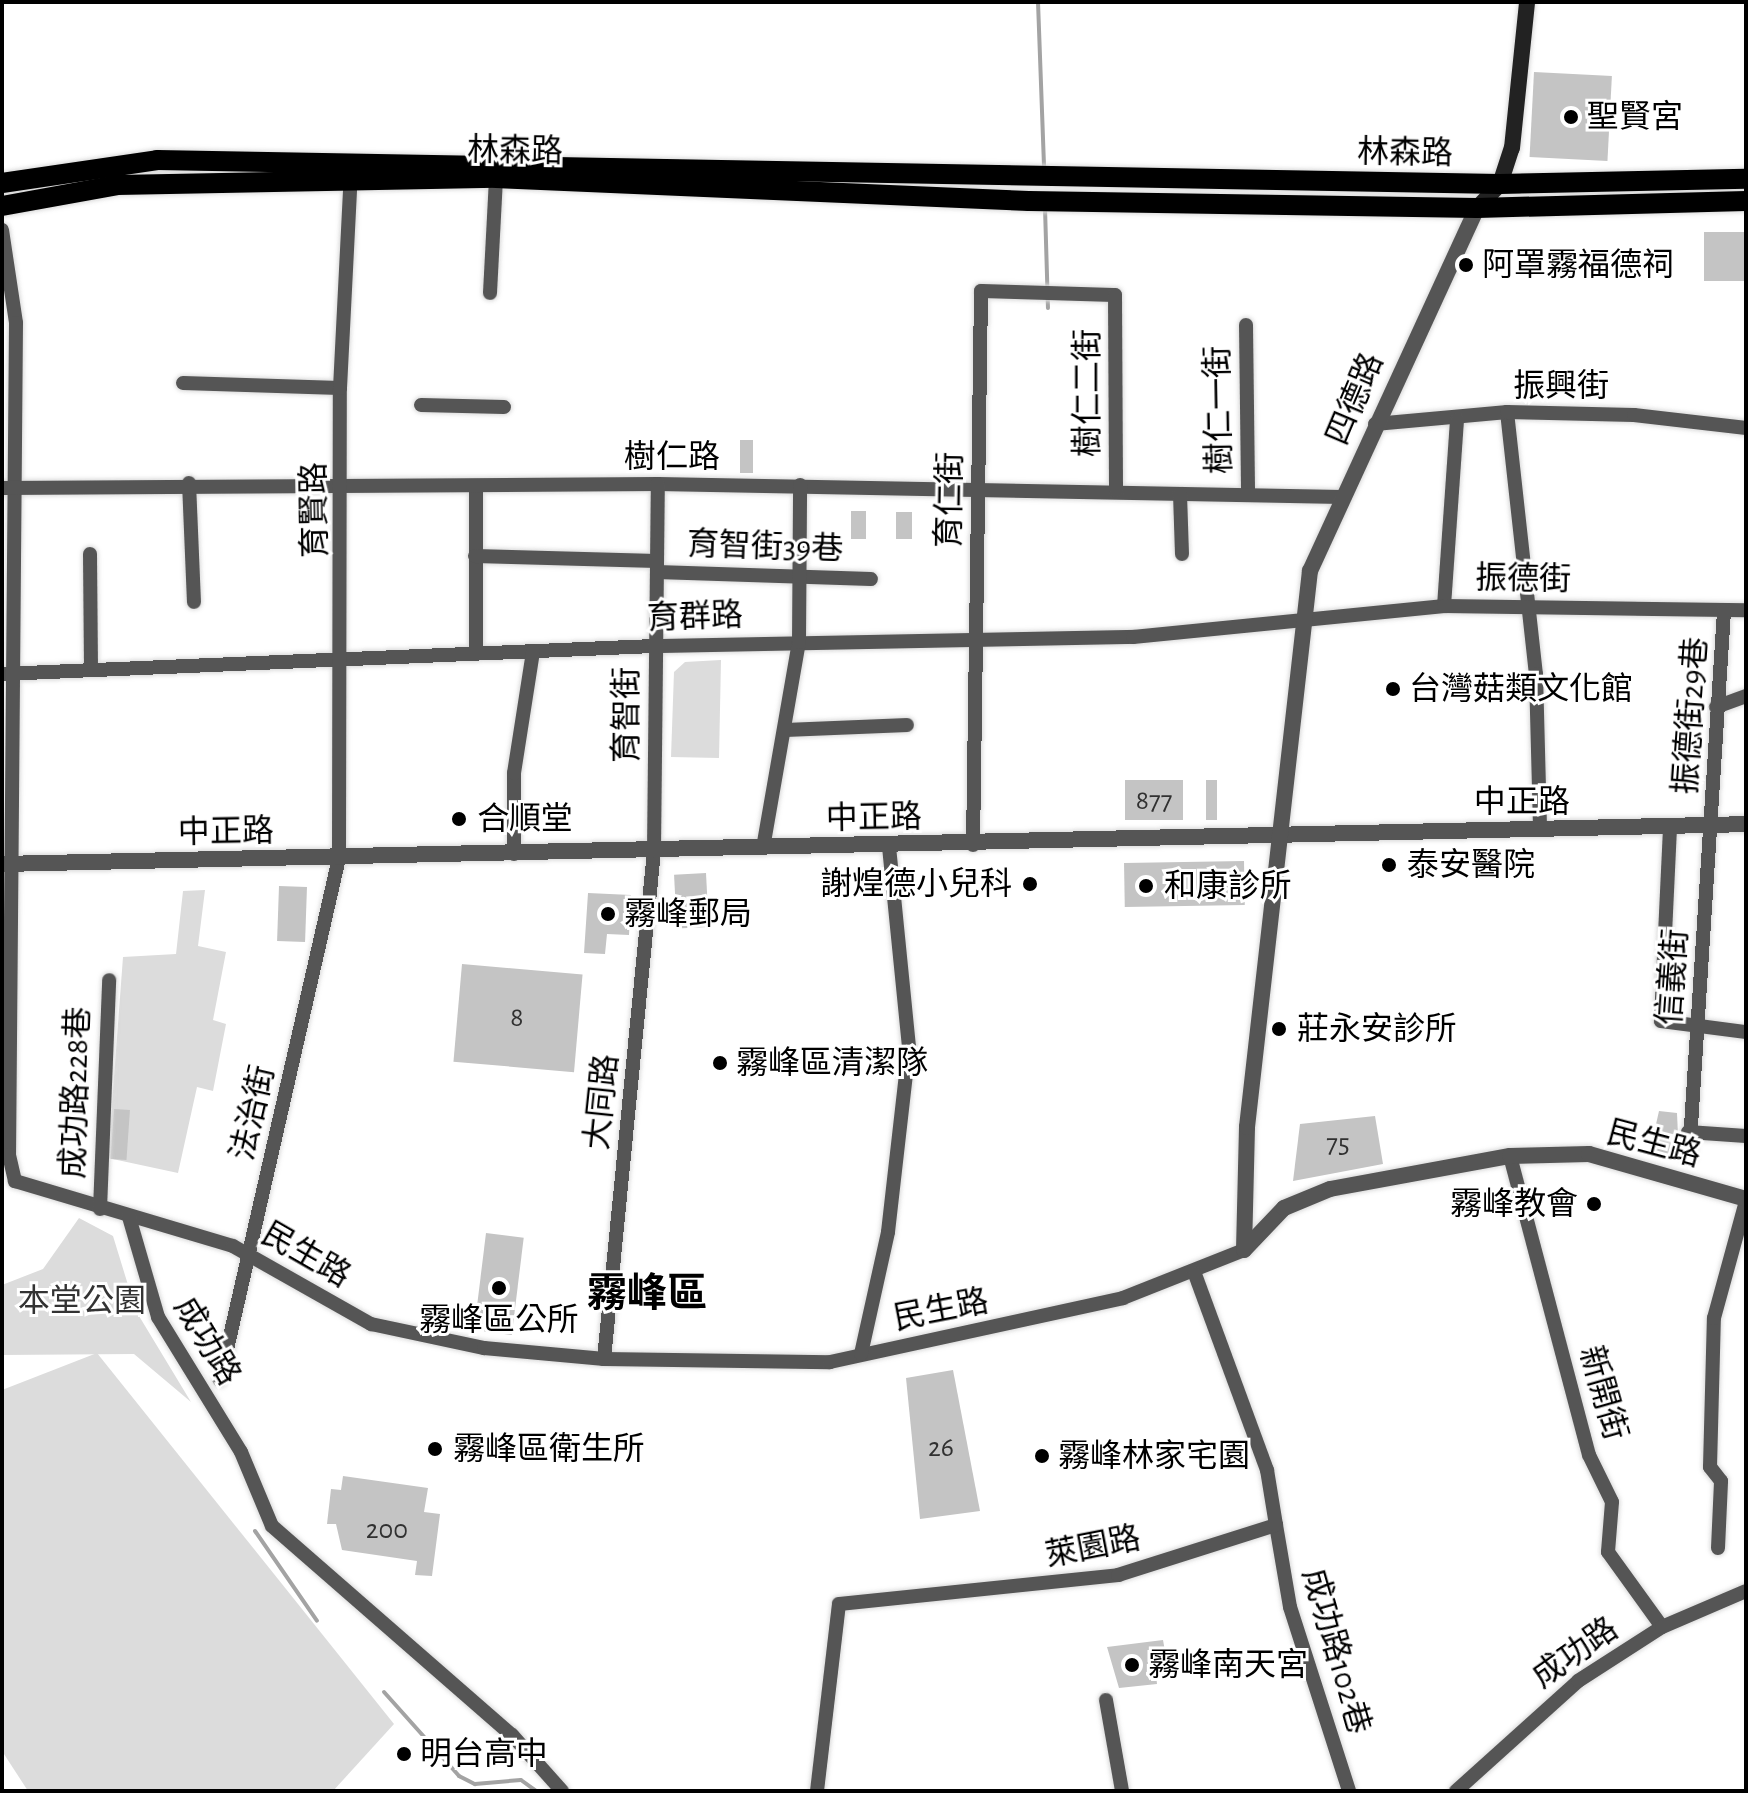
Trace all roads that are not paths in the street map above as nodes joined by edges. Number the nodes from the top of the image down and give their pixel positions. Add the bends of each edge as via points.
1 (1527, 2) edge
2 (353, 161) junction
3 (496, 178) junction
4 (1746, 179) edge
5 (2, 183) edge
6 (1500, 184) junction
7 (350, 185) junction
8 (1746, 201) edge
9 (2, 206) edge
10 (1477, 208) junction
11 (2, 230) edge
12 (490, 293) dead end
13 (1115, 295) joint
14 (9, 324) edge
15 (1246, 325) dead end
16 (183, 383) dead end
17 (340, 388) junction
18 (9, 399) edge
19 (421, 405) dead end
20 (504, 407) dead end
21 (1507, 412) junction
22 (1457, 420) junction
23 (1375, 424) junction
24 (1745, 426) edge
25 (189, 483) junction
26 (658, 484) junction
27 (800, 485) junction
28 (342, 486) junction
29 (476, 487) junction
30 (10, 488) edge
31 (978, 489) junction
32 (1116, 491) junction
33 (1180, 494) junction
34 (1248, 494) junction
35 (1342, 497) junction
36 (90, 554) dead end
37 (1182, 554) dead end
38 (475, 556) junction
39 (657, 567) junction
40 (801, 576) junction
41 (871, 579) dead end
42 (194, 602) dead end
43 (1529, 604) junction
44 (1444, 606) junction
45 (1746, 610) edge
46 (1724, 611) junction
47 (1300, 620) junction
48 (977, 638) junction
49 (799, 642) junction
50 (655, 646) junction
51 (533, 651) junction
52 (476, 653) junction
53 (345, 660) junction
54 (91, 670) junction
55 (8, 674) edge
56 (1746, 696) edge
57 (1716, 707) junction
58 (907, 725) dead end
59 (786, 730) junction
60 (1746, 824) edge
61 (1711, 825) junction
62 (1670, 828) junction
63 (1540, 829) junction
64 (1276, 835) junction
65 (973, 845) junction
66 (889, 846) junction
67 (763, 848) junction
68 (654, 851) junction
69 (514, 854) junction
70 (339, 858) junction
71 (8, 864) edge
72 (109, 980) dead end
73 (1698, 1028) junction
74 (1746, 1032) edge
75 (1688, 1132) junction
76 (1746, 1136) edge
77 (1510, 1156) junction
78 (1689, 1157) dead end
79 (1746, 1200) edge
80 (100, 1209) junction
81 (129, 1217) junction
82 (1244, 1250) junction
83 (247, 1253) junction
84 (1195, 1274) junction
85 (861, 1354) junction
86 (604, 1359) junction
87 (220, 1380) dead end
88 (1276, 1525) junction
89 (1718, 1548) dead end
90 (1746, 1591) edge
91 (1662, 1627) junction
92 (1106, 1700) dead end
93 (562, 1791) edge
94 (817, 1791) edge
95 (1122, 1791) edge
96 (1349, 1791) edge
97 (1456, 1791) edge

1 - 6 main road via 1521,97
2 - 5 main road, 林森路 via 157,160
2 - 6 main road, 林森路
2 - 7 street, 育賢路
3 - 7 main road, 林森路
3 - 10 main road, 林森路 via 1029,201
3 - 12 street
4 - 6 main road, 林森路
6 - 10 main road, 四德路
7 - 9 main road, 林森路 via 117,185
7 - 17 street, 育賢路
8 - 10 main road, 林森路
10 - 23 street, 四德路
11 - 14 street
13 - 31 street, 育仁街 via 981,291
13 - 32 street, 樹仁二街
14 - 18 street
15 - 34 street, 樹仁一街
16 - 17 street
17 - 28 street, 育賢路
18 - 30 street
19 - 20 street
21 - 22 street, 振興街
21 - 24 street, 振興街 via 1634,415
21 - 43 street
22 - 23 street, 振興街
22 - 44 street
23 - 35 street, 四德路
25 - 28 street, 樹仁路
25 - 30 street, 樹仁路
25 - 42 street
26 - 27 street, 樹仁路
26 - 29 street, 樹仁路
26 - 39 street, 育智街
27 - 31 street, 樹仁路
27 - 40 street
28 - 29 street, 樹仁路
28 - 53 street, 育賢路
29 - 38 street
30 - 55 street
31 - 32 street, 樹仁路
31 - 48 street, 育仁街
32 - 33 street, 樹仁路
33 - 34 street, 樹仁路
33 - 37 street
34 - 35 street, 樹仁路
35 - 47 street, 四德路 via 1310,571
36 - 54 street
38 - 39 street, 育智街39巷
38 - 52 street
39 - 40 street, 育智街39巷
39 - 50 street, 育智街
40 - 41 street, 育智街39巷
40 - 49 street
43 - 44 street, 振德街
43 - 46 street, 振德街
43 - 63 street
44 - 47 street, 振德街
45 - 46 street, 振德街
46 - 57 street, 振德街29巷
47 - 48 street, 育群路 via 1133,637
47 - 64 street, 四德路
48 - 49 street, 育群路
48 - 65 street, 育仁街
49 - 50 street, 育群路
49 - 59 street
50 - 51 street, 育群路
50 - 68 street, 育智街
51 - 52 street, 育群路
51 - 69 street via 514,773
52 - 53 street, 育群路
53 - 54 street, 育群路
53 - 70 street, 育賢路
54 - 55 street, 育群路
55 - 71 street
56 - 57 street
57 - 61 street, 振德街29巷
58 - 59 street
59 - 67 street
60 - 61 street, 中正路
61 - 62 street, 中正路
61 - 73 street, 信義街
62 - 63 street, 中正路
62 - 73 street via 1661,1021
63 - 64 street, 中正路
64 - 65 street, 中正路
64 - 82 street via 1247,1127
65 - 66 street, 中正路
66 - 67 street, 中正路
66 - 85 street via 909,1047 888,1232
67 - 68 street, 中正路
68 - 69 street, 中正路
68 - 86 street, 大同路
69 - 70 street, 中正路
70 - 71 street, 中正路
70 - 83 street, 法治街
71 - 80 street via 9,1155 15,1181
72 - 80 street, 成功路228巷
73 - 74 street
73 - 75 street, 信義街
75 - 76 street
75 - 78 street, 信義街
77 - 79 street, 民生路 via 1601,1156
77 - 82 street, 民生路 via 1330,1189 1284,1208
77 - 91 street, 新開街 via 1589,1455 1612,1502 1615,1536 1608,1552
79 - 89 street via 1714,1318 1710,1467 1721,1481
80 - 81 street
81 - 83 street, 民生路
81 - 93 street, 成功路 via 158,1317 241,1452 272,1526 512,1735
82 - 84 street, 民生路
83 - 86 street, 民生路 via 371,1324 484,1348
83 - 87 street, 法治街
84 - 85 street, 民生路 via 1039,1320
84 - 88 street via 1267,1470
85 - 86 street, 民生路 via 830,1362
88 - 94 street, 萊園路 via 1118,1575 839,1604
88 - 96 street, 成功路102巷 via 1290,1607
90 - 91 street, 成功路
91 - 97 street, 成功路 via 1578,1681
92 - 95 street

